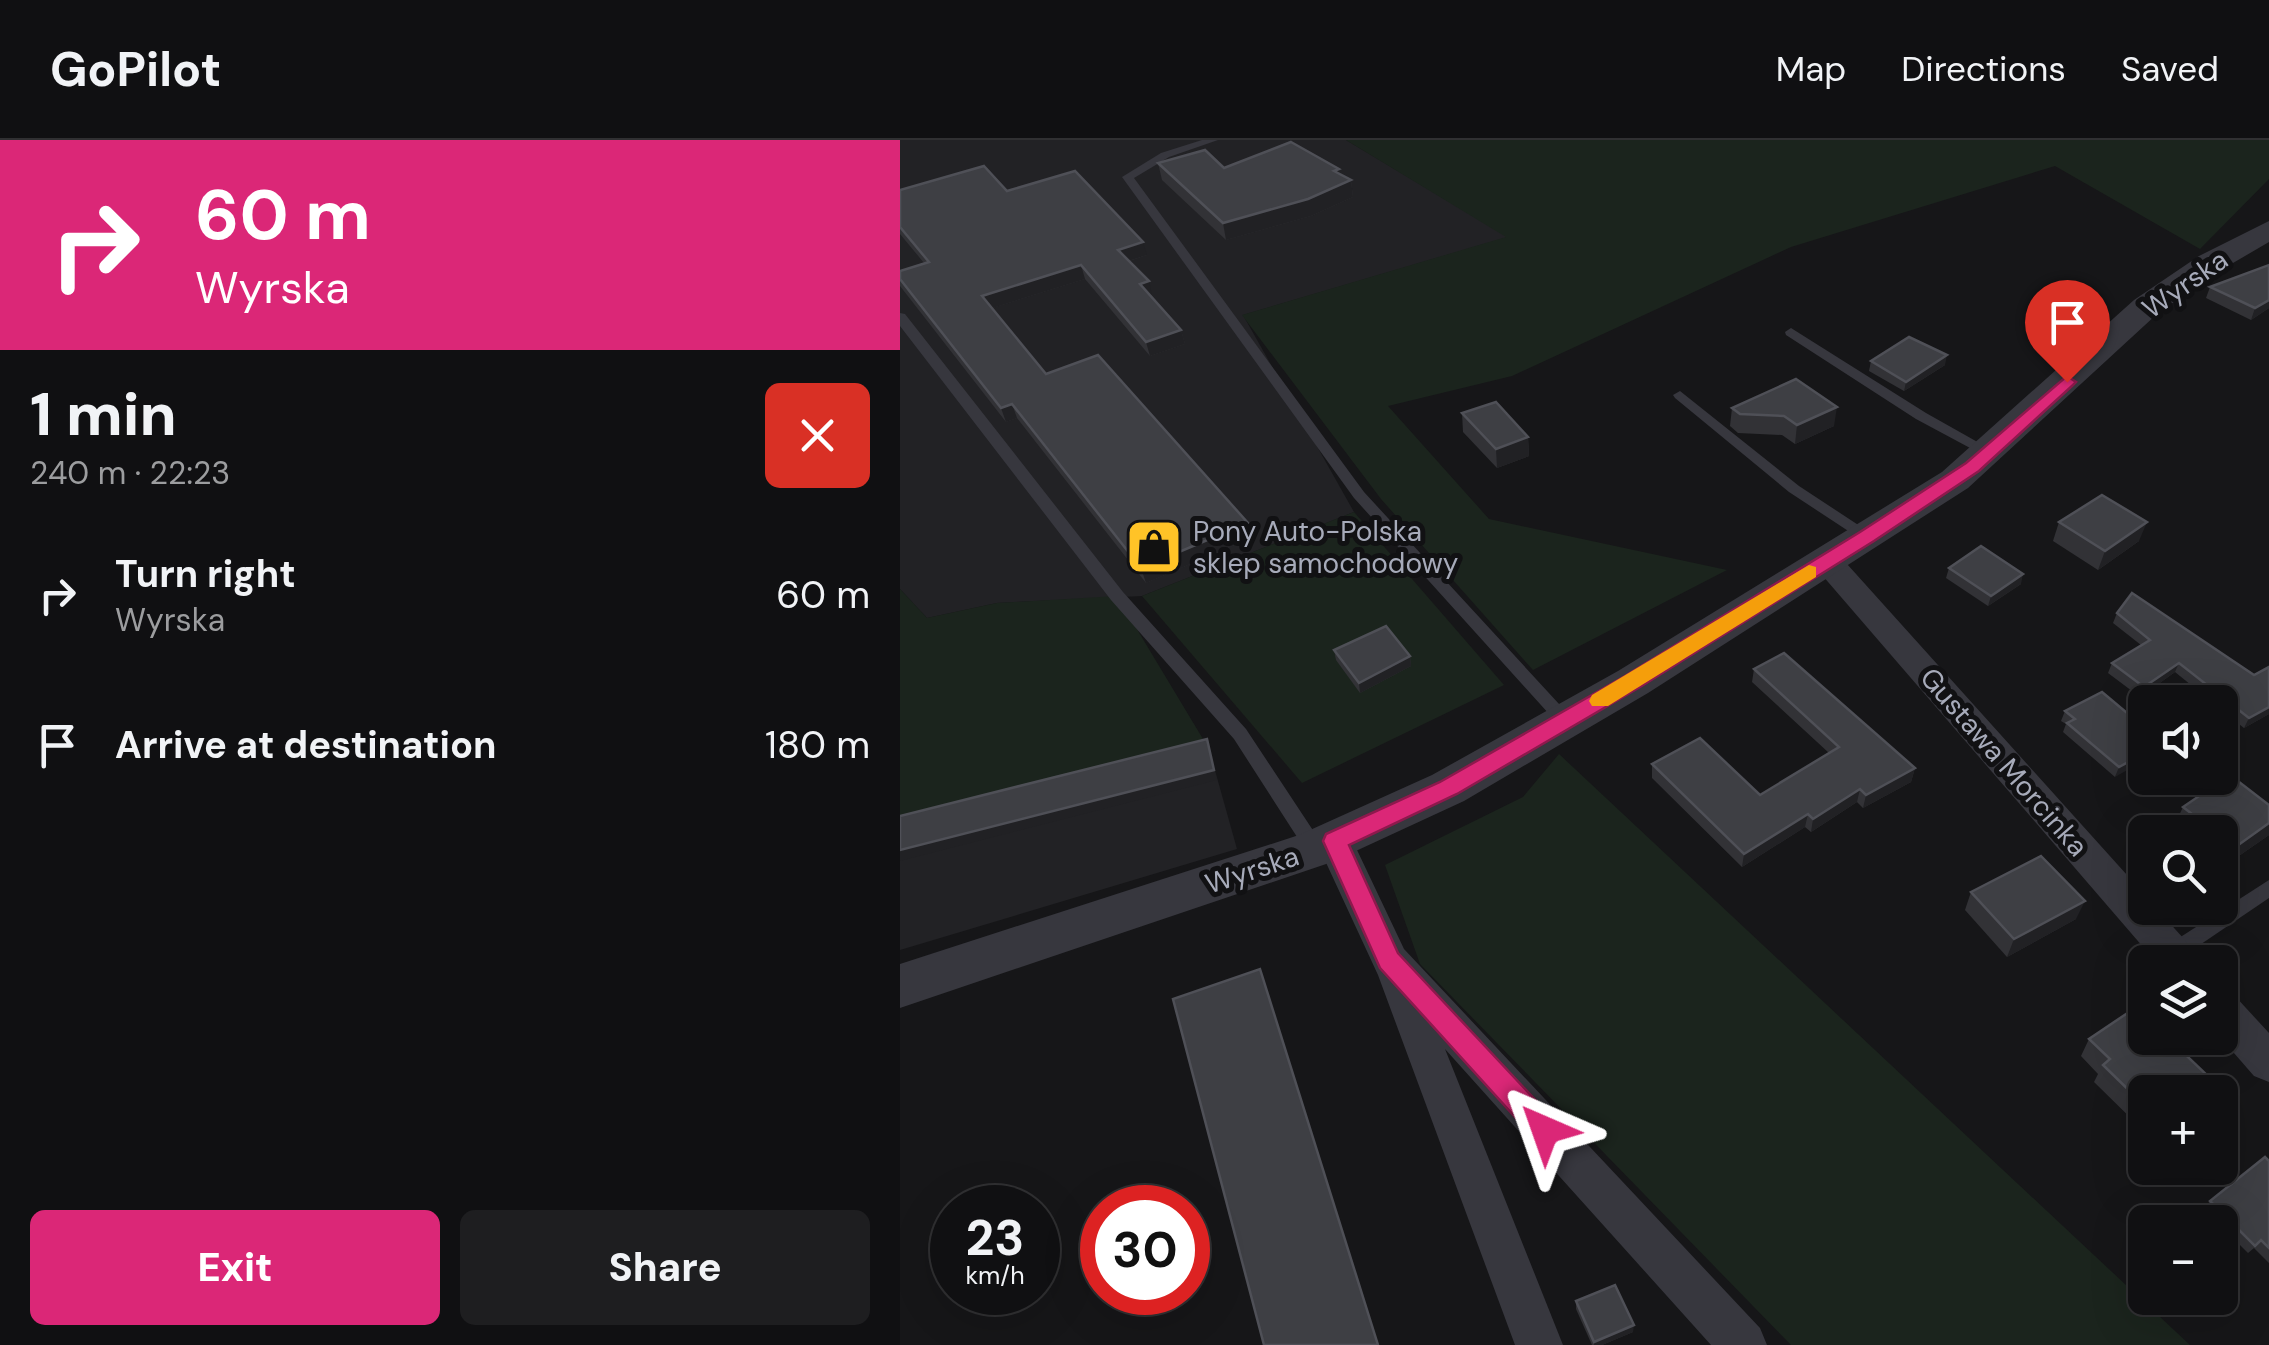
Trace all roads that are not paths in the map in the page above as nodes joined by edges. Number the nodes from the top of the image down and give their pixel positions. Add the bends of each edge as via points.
1 (1213, 140) edge
2 (2269, 230) edge
3 (900, 317) edge
4 (1791, 332) dead end
5 (1680, 395) dead end
6 (1990, 453) junction
7 (1867, 537) junction
8 (1827, 561) junction
9 (1565, 720) junction
10 (1325, 845) junction
11 (2269, 888) edge
12 (2165, 945) edge
13 (2193, 945) edge
14 (1389, 960) junction
15 (900, 986) edge
16 (2238, 1028) edge
17 (2269, 1063) edge
18 (1538, 1345) edge
19 (1743, 1345) edge

1 - 9 lane via 1165,155 1128,178 1359,495
2 - 6 street, Wyrska via 2176,284
3 - 10 lane via 1118,596 1240,734
4 - 6 lane
5 - 7 lane via 1794,489
6 - 7 street, Wyrska
7 - 8 street, Wyrska
8 - 9 street, Wyrska
8 - 12 street, Gustawa Morcinka
9 - 10 street, Wyrska via 1448,788
10 - 14 street
10 - 15 street, Wyrska
11 - 13 lane
14 - 18 street
14 - 19 street
16 - 17 street

